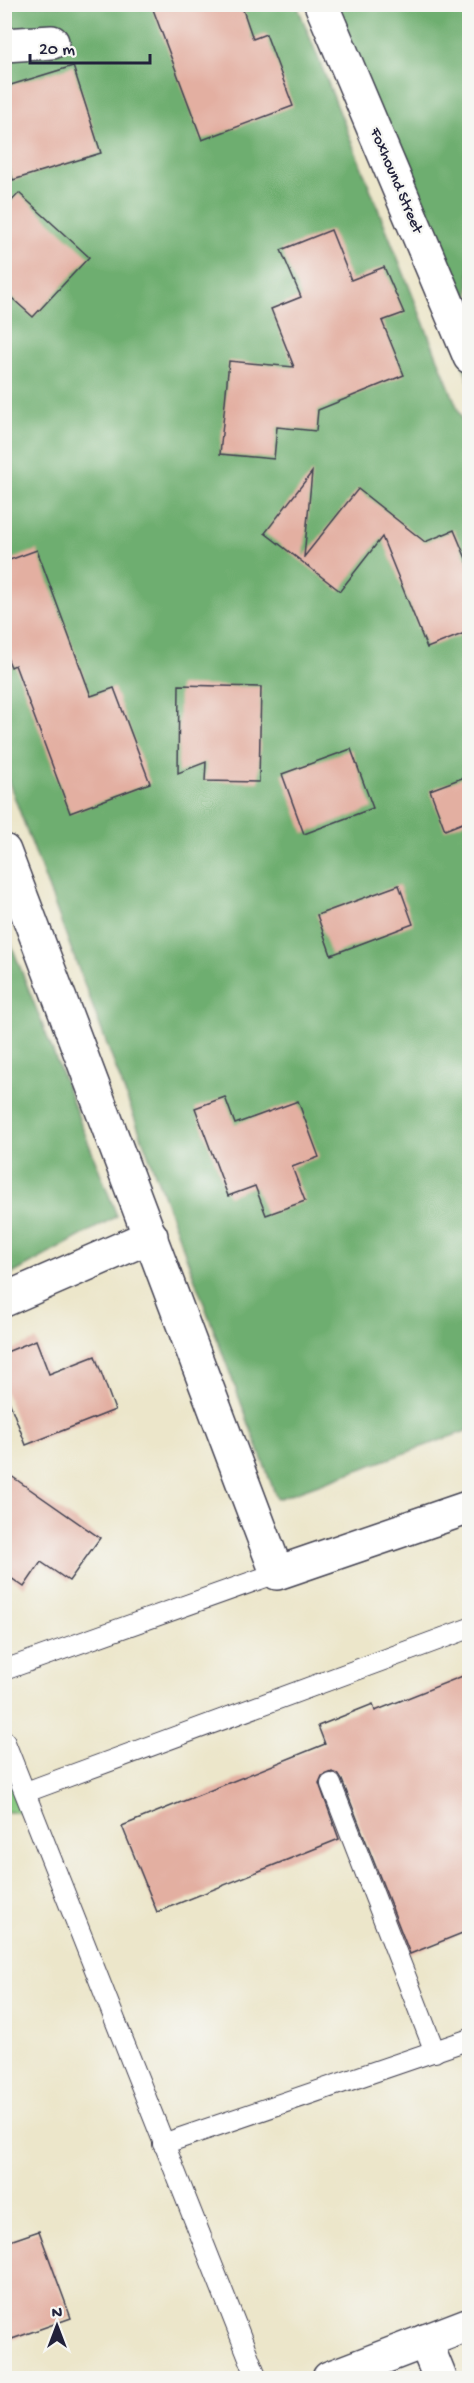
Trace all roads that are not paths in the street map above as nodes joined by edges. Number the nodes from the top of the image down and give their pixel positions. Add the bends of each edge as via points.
1 (321, 4) edge
2 (52, 42) dead end
3 (4, 45) edge
4 (470, 357) edge
5 (4, 851) edge
6 (151, 1236) junction
7 (4, 1300) edge
8 (470, 1507) edge
9 (277, 1573) junction
10 (470, 1628) edge
11 (4, 1670) edge
12 (4, 1740) edge
13 (331, 1784) dead end
14 (26, 1792) junction
15 (470, 2039) edge
16 (435, 2052) junction
17 (163, 2144) junction
18 (470, 2324) edge
19 (425, 2341) junction
20 (257, 2379) edge
21 (329, 2379) edge
22 (441, 2379) edge

1 - 4 street, Foxhound Street
2 - 3 street
5 - 6 street
6 - 7 street
6 - 9 street
8 - 9 street
9 - 11 lane
10 - 14 lane
12 - 14 lane
13 - 16 lane
14 - 17 lane
15 - 16 lane
16 - 17 lane
17 - 20 lane
18 - 19 street
19 - 21 street
19 - 22 street

